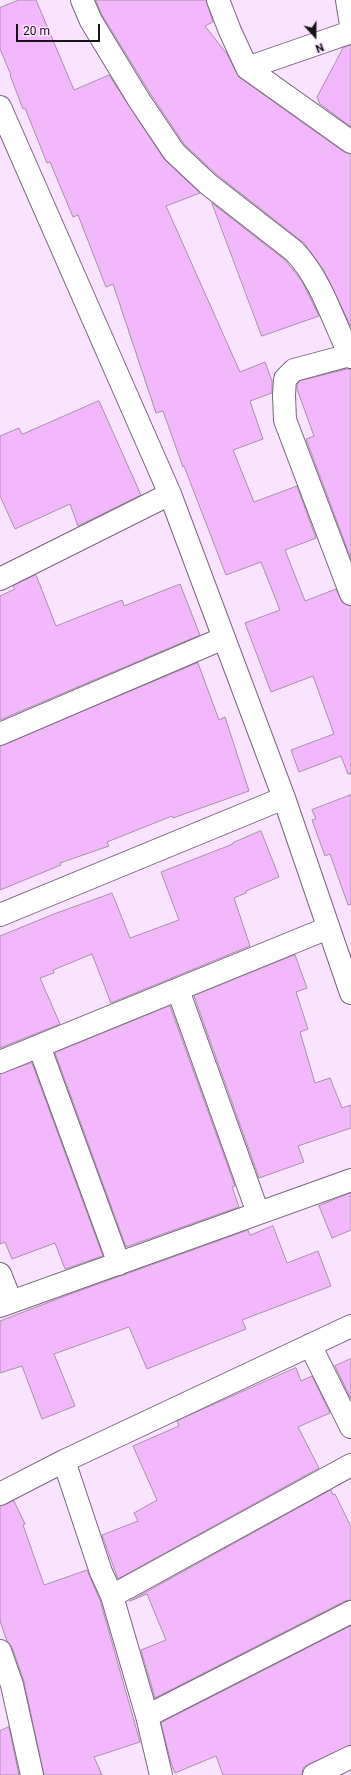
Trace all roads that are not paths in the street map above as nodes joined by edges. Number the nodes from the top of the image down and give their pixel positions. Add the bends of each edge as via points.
1 (82, 0) edge
2 (218, 0) edge
3 (348, 0) edge
4 (351, 25) edge
5 (351, 32) edge
6 (247, 68) junction
7 (0, 107) edge
8 (351, 142) edge
9 (350, 356) edge
10 (170, 494) junction
11 (0, 579) edge
12 (351, 594) edge
13 (224, 638) junction
14 (0, 734) edge
15 (284, 798) junction
16 (0, 915) edge
17 (328, 928) junction
18 (178, 990) junction
19 (351, 993) edge
20 (39, 1046) junction
21 (0, 1062) edge
22 (351, 1180) edge
23 (258, 1213) junction
24 (119, 1264) junction
25 (0, 1274) edge
26 (6, 1304) edge
27 (351, 1326) edge
28 (310, 1345) junction
29 (351, 1427) edge
30 (64, 1461) junction
31 (351, 1465) edge
32 (0, 1494) edge
33 (112, 1596) junction
34 (351, 1612) edge
35 (0, 1651) edge
36 (147, 1716) junction
37 (351, 1757) edge
38 (32, 1775) edge
39 (161, 1775) edge
40 (314, 1775) edge

1 - 9 street via 91,21 174,152 208,184 306,263
2 - 6 street
3 - 4 street
5 - 6 street
6 - 8 street
7 - 10 street
9 - 12 street via 294,370 285,379 284,395 285,420
10 - 11 street
10 - 13 street
13 - 14 street
13 - 15 street
15 - 16 street
15 - 17 street
17 - 18 street
17 - 19 street
18 - 20 street
18 - 23 street
20 - 21 street
20 - 24 street
22 - 23 street
23 - 24 street
24 - 26 street
25 - 26 street
27 - 28 street
28 - 29 street
28 - 30 street
30 - 32 street
30 - 33 street via 101,1572
31 - 33 street
33 - 36 street
34 - 36 street
35 - 38 street via 12,1684
36 - 39 street
37 - 40 street

